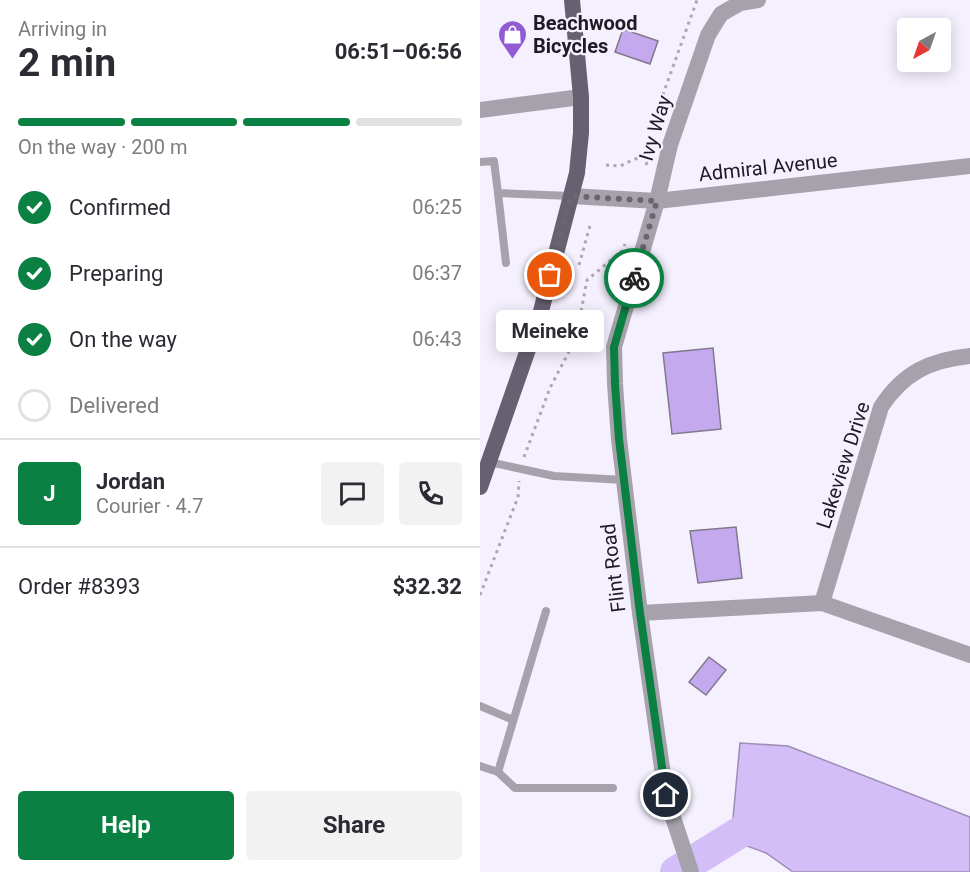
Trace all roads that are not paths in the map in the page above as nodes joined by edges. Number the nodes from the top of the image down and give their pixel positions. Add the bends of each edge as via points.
1 (572, 0) edge
2 (758, 0) edge
3 (581, 97) junction
4 (480, 110) edge
5 (480, 162) edge
6 (970, 166) edge
7 (498, 193) junction
8 (571, 196) junction
9 (657, 201) junction
10 (640, 258) joint
11 (506, 263) dead end
12 (970, 356) edge
13 (489, 462) junction
14 (624, 480) junction
15 (480, 487) edge
16 (822, 603) junction
17 (546, 611) dead end
18 (640, 613) junction
19 (970, 655) edge
20 (480, 706) edge
21 (513, 720) junction
22 (480, 766) edge
23 (498, 772) junction
24 (613, 788) dead end
25 (691, 872) edge

1 - 3 main road
2 - 9 street, Ivy Way via 740,3 721,14 708,35 670,145
3 - 4 street
3 - 8 main road via 577,173
5 - 7 lane via 494,161
6 - 9 street, Admiral Avenue
7 - 8 lane
7 - 11 lane
8 - 9 street, Admiral Avenue
8 - 13 main road via 540,315
9 - 10 street, Ivy Way
10 - 14 street, Flint Road via 614,347
12 - 16 street, Lakeview Drive via 916,371 892,391 881,407
13 - 14 lane via 554,476
13 - 15 main road
14 - 18 street, Flint Road
16 - 18 street
16 - 19 street
17 - 21 lane
18 - 25 street, Flint Road via 666,795
20 - 21 lane
21 - 23 lane
22 - 23 lane
23 - 24 lane via 515,788

